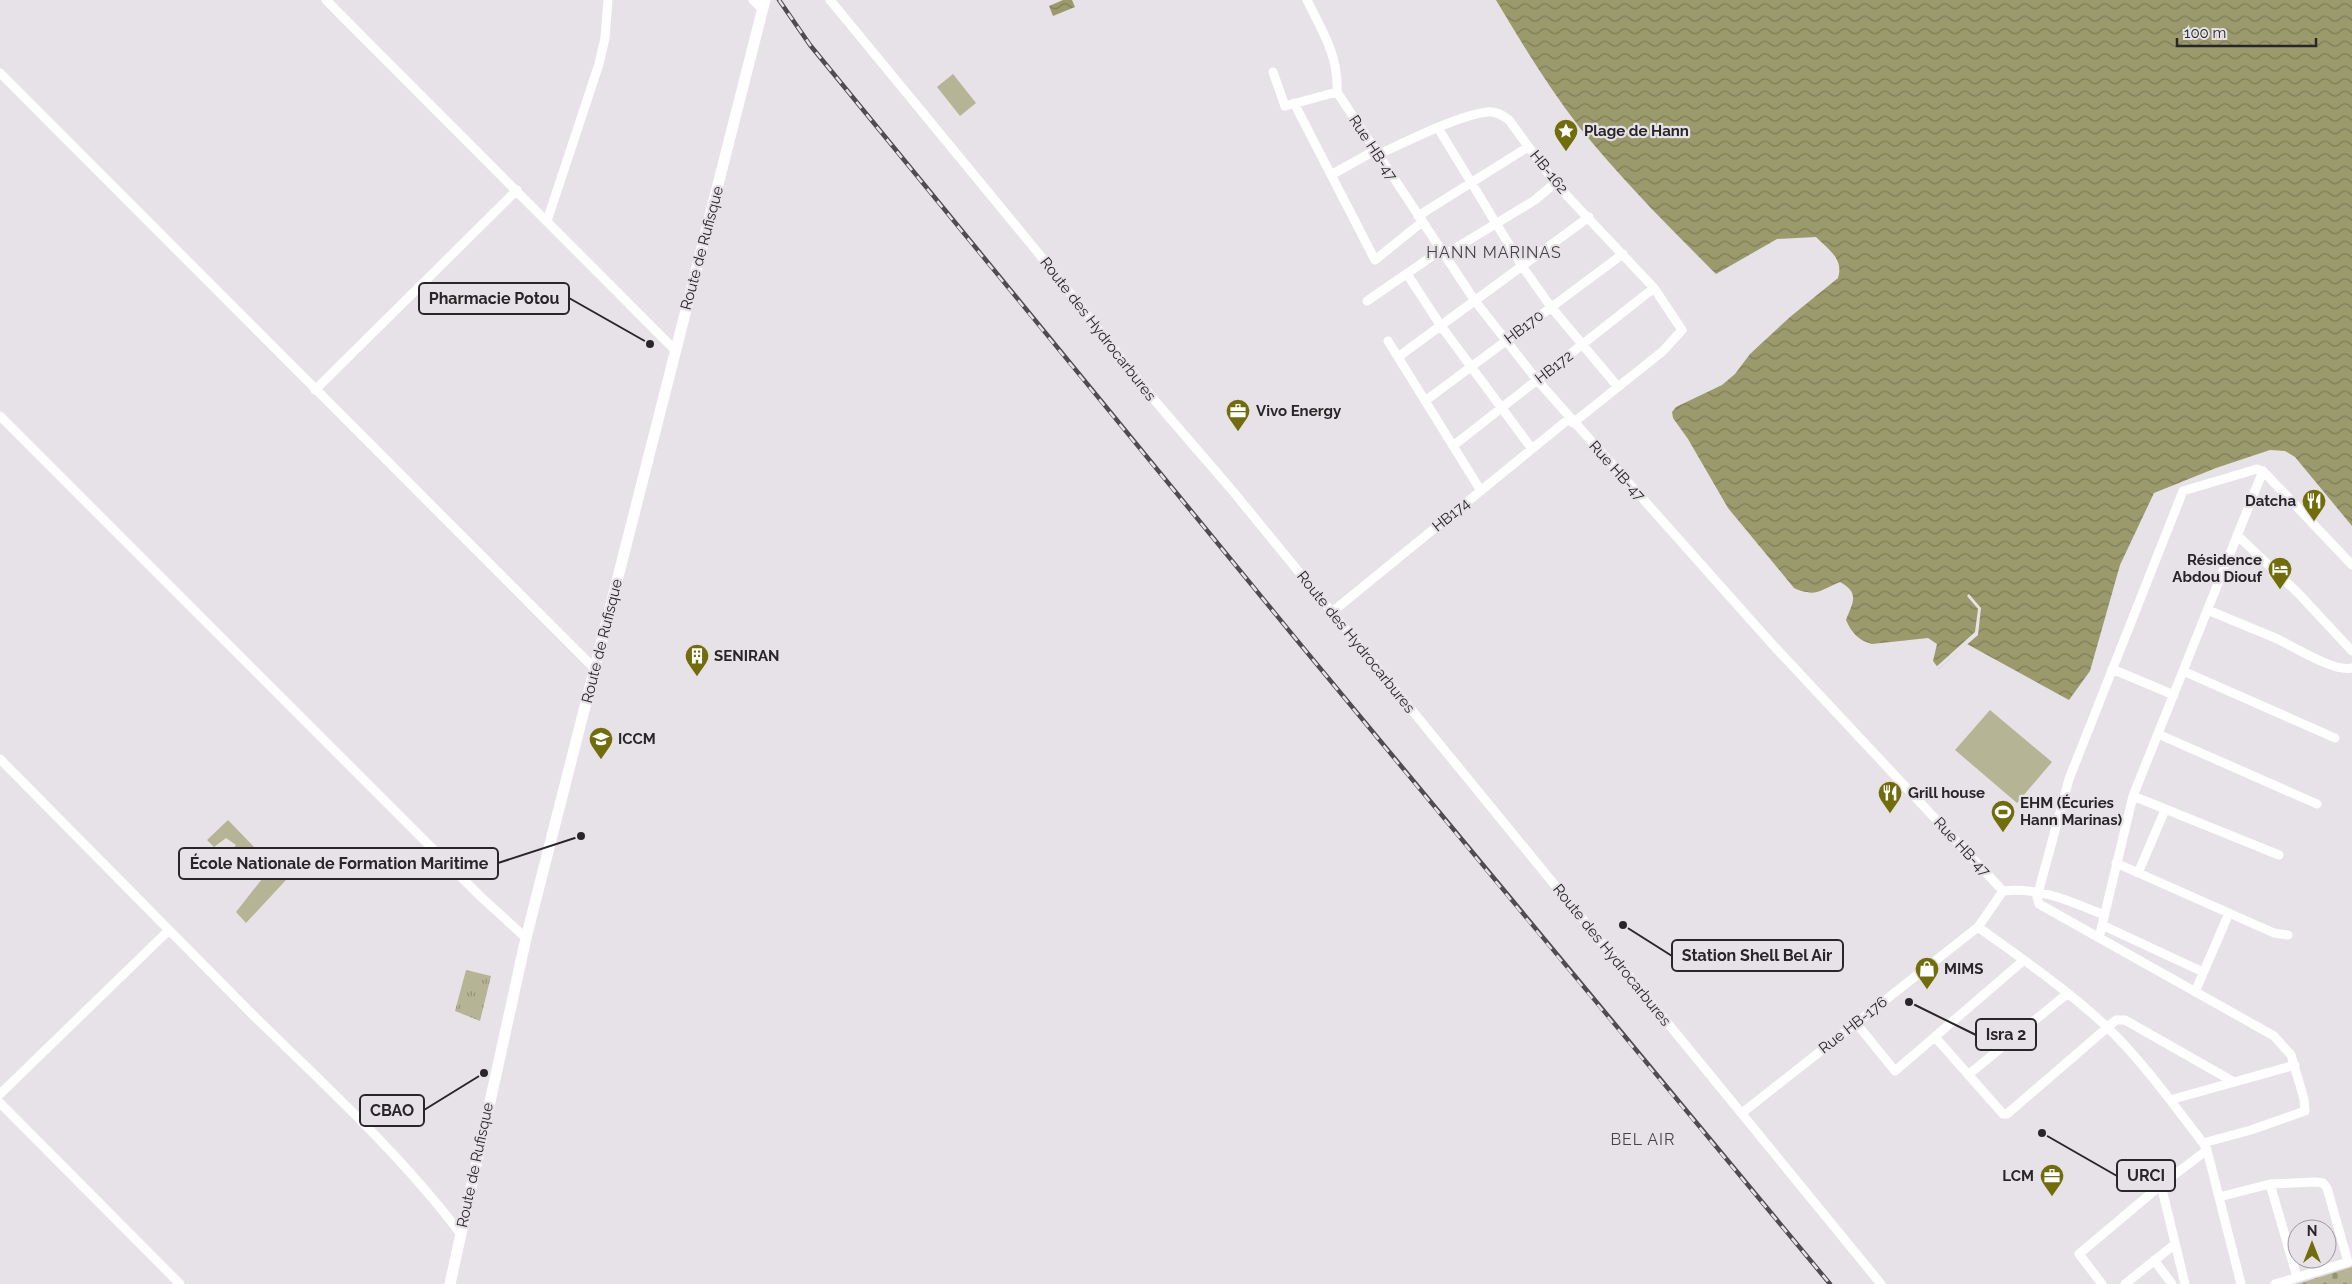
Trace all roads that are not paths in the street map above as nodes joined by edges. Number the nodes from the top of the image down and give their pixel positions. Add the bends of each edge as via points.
1 (326, 0) edge
2 (608, 0) edge
3 (753, 0) edge
4 (830, 0) edge
5 (1307, 0) edge
6 (764, 5) edge
7 (1273, 72) dead end
8 (0, 73) edge
9 (1336, 92) junction
10 (1290, 104) junction
11 (1438, 128) junction
12 (1528, 147) junction
13 (1375, 153) junction
14 (1330, 175) junction
15 (1470, 183) junction
16 (1555, 183) junction
17 (517, 190) junction
18 (1589, 217) junction
19 (1420, 219) junction
20 (547, 221) junction
21 (1495, 226) junction
22 (1442, 253) junction
23 (1623, 254) junction
24 (1522, 266) junction
25 (1406, 274) junction
26 (1654, 288) junction
27 (1475, 301) junction
28 (1367, 302) dead end
29 (1551, 307) junction
30 (1441, 326) junction
31 (1682, 330) joint
32 (1388, 341) dead end
33 (1506, 341) junction
34 (1582, 345) junction
35 (675, 350) junction
36 (1398, 357) junction
37 (1471, 367) junction
38 (1537, 380) junction
39 (1618, 387) junction
40 (315, 390) junction
41 (1425, 401) junction
42 (1501, 408) junction
43 (0, 416) edge
44 (1571, 420) junction
45 (1453, 446) junction
46 (1532, 449) junction
47 (2263, 471) junction
48 (1481, 491) junction
49 (2237, 535) junction
50 (2352, 565) edge
51 (2208, 610) junction
52 (1332, 612) junction
53 (2352, 651) edge
54 (2352, 668) edge
55 (595, 669) junction
56 (2112, 669) junction
57 (2183, 671) junction
58 (2174, 695) junction
59 (2158, 734) junction
60 (2334, 738) dead end
61 (0, 759) edge
62 (2133, 796) junction
63 (2317, 804) dead end
64 (2165, 810) junction
65 (2279, 855) dead end
66 (2116, 863) junction
67 (2138, 873) junction
68 (2003, 891) junction
69 (2038, 892) junction
70 (2229, 913) junction
71 (2104, 915) junction
72 (2102, 925) junction
73 (1978, 927) junction
74 (168, 930) junction
75 (2288, 935) dead end
76 (526, 938) junction
77 (2100, 938) junction
78 (2024, 960) junction
79 (2204, 972) junction
80 (2195, 992) junction
81 (2068, 993) junction
82 (1856, 1023) junction
83 (2108, 1029) junction
84 (1935, 1037) junction
85 (2295, 1065) junction
86 (1968, 1075) junction
87 (2234, 1082) junction
88 (0, 1094) edge
89 (2170, 1100) junction
90 (0, 1102) edge
91 (1742, 1113) junction
92 (2205, 1146) junction
93 (2270, 1184) junction
94 (2160, 1185) junction
95 (2219, 1197) junction
96 (460, 1234) junction
97 (2175, 1244) junction
98 (2154, 1260) junction
99 (2297, 1278) junction
100 (180, 1284) edge
101 (450, 1284) edge
102 (1882, 1284) edge
103 (2102, 1284) edge
104 (2125, 1284) edge
105 (2172, 1284) edge
106 (2185, 1284) edge
107 (2241, 1284) edge
108 (2275, 1284) edge

1 - 17 street
2 - 20 street via 599,64
3 - 6 street
4 - 52 street, Route des Hydrocarbures via 1156,402
5 - 9 street via 1334,57 1338,76
6 - 35 main road, Route de Rufisque
7 - 10 street
8 - 40 street
9 - 10 street
9 - 13 street, Rue HB-47
10 - 14 street
11 - 12 street, HB-162 via 1494,112 1509,120
11 - 13 street, HB-162
11 - 15 street
12 - 15 street
12 - 16 street, HB-162
13 - 14 street, HB-162
13 - 19 street, Rue HB-47
14 - 19 street via 1375,260
15 - 19 street
15 - 21 street
16 - 18 street, HB-162
16 - 21 street
17 - 20 street
17 - 40 street
18 - 23 street, HB-162
18 - 24 street
19 - 22 street, Rue HB-47
20 - 35 street
21 - 22 street
21 - 24 street
22 - 25 street
22 - 27 street, Rue HB-47
23 - 26 street, HB-162
23 - 29 street, HB170
24 - 27 street
24 - 29 street
25 - 28 street
25 - 30 street
26 - 31 street, HB-162
26 - 34 street, HB172
27 - 30 street
27 - 33 street, Rue HB-47
29 - 33 street, HB170
29 - 34 street
30 - 36 street
30 - 37 street
31 - 39 street, HB174 via 1663,351
32 - 36 street
33 - 37 street, HB170
33 - 38 street, Rue HB-47
34 - 38 street, HB172
34 - 39 street
35 - 55 main road, Route de Rufisque
36 - 41 street
37 - 41 street, HB170
37 - 42 street
38 - 42 street, HB172
38 - 44 street, Rue HB-47
39 - 44 street, HB174
40 - 55 street
41 - 45 street
42 - 45 street, HB172
42 - 46 street
43 - 76 street via 480,896
44 - 46 street, HB174
44 - 68 street, Rue HB-47 via 1772,644
45 - 48 street
46 - 48 street, HB174
47 - 49 street
47 - 50 street
47 - 56 street via 2252,469 2183,491
48 - 52 street, HB174
49 - 51 street
49 - 53 street
51 - 54 street via 2324,661
51 - 57 street
52 - 91 street, Route des Hydrocarbures
55 - 76 main road, Route de Rufisque
56 - 58 street
56 - 69 street via 2069,779
57 - 58 street
57 - 60 street
58 - 59 street
59 - 62 street
59 - 63 street
61 - 74 street
62 - 64 street
62 - 66 street
64 - 65 street
64 - 67 street
66 - 67 street
66 - 71 street
67 - 70 street
68 - 69 street
68 - 73 street, Rue HB-176
69 - 71 street via 2058,896
69 - 77 street via 2039,904
70 - 75 street via 2274,933
70 - 79 street
71 - 72 street
72 - 77 street
72 - 79 street
73 - 78 street
73 - 82 street, Rue HB-176
74 - 88 street
74 - 96 street via 388,1148 434,1198
76 - 96 main road, Route de Rufisque
77 - 80 street
78 - 81 street
78 - 84 street
79 - 80 street
80 - 85 street via 2274,1036 2287,1048
81 - 83 street
81 - 86 street
82 - 84 street via 1895,1071
82 - 91 street, Rue HB-176
83 - 86 street via 2007,1114 2000,1112
83 - 87 street via 2116,1020 2125,1020
83 - 89 street
84 - 86 street
85 - 87 street
85 - 92 street via 2306,1108 2303,1114
87 - 89 street
89 - 92 street
90 - 100 street
91 - 102 street, Route des Hydrocarbures
92 - 94 street
92 - 95 street
93 - 95 street
93 - 99 street
93 - 99 street via 2316,1182 2327,1188 2348,1262
94 - 97 street
94 - 103 street via 2079,1254
95 - 107 street
96 - 101 main road, Route de Rufisque
97 - 98 street
97 - 106 street
98 - 104 street
98 - 105 street
99 - 108 street

